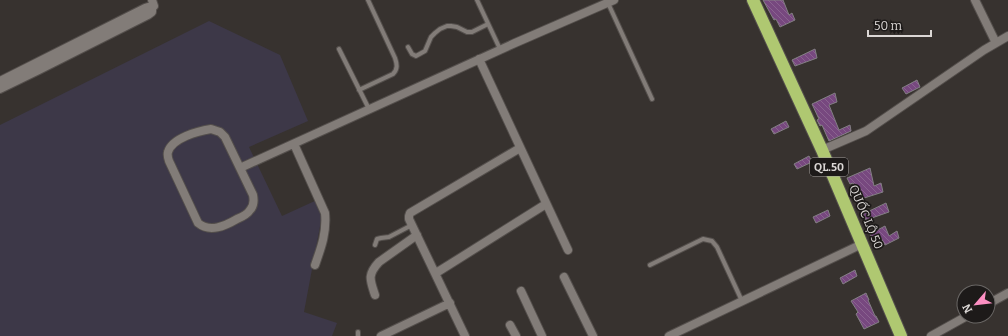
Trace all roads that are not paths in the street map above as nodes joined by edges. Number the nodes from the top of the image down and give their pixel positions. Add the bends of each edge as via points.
1 (368, 0) edge
2 (477, 0) edge
3 (753, 0) edge
4 (975, 0) edge
5 (611, 1) edge
6 (152, 4) edge
7 (488, 24) junction
8 (1008, 36) edge
9 (996, 43) junction
10 (408, 47) dead end
11 (339, 49) dead end
12 (500, 49) junction
13 (61, 55) junction
14 (479, 59) junction
15 (0, 81) edge
16 (0, 88) edge
17 (359, 90) junction
18 (652, 99) dead end
19 (369, 109) junction
20 (294, 144) junction
21 (520, 148) junction
22 (822, 150) junction
23 (240, 168) junction
24 (546, 204) junction
25 (412, 225) junction
26 (417, 235) junction
27 (862, 244) junction
28 (374, 245) dead end
29 (568, 250) dead end
30 (315, 265) dead end
31 (650, 265) dead end
32 (436, 273) junction
33 (564, 276) dead end
34 (521, 291) dead end
35 (1008, 293) edge
36 (375, 295) dead end
37 (996, 300) edge
38 (742, 301) junction
39 (450, 303) junction
40 (956, 322) edge
41 (510, 325) dead end
42 (381, 336) edge
43 (466, 336) edge
44 (516, 336) edge
45 (542, 336) edge
46 (593, 336) edge
47 (669, 336) edge
48 (902, 336) edge
49 (931, 336) edge

1 - 17 lane via 397,65 393,74
2 - 7 lane
3 - 22 highway, QUỐC LỘ 50 / QL.50
4 - 9 street
5 - 12 street
5 - 18 lane
6 - 13 street via 152,12 148,15
7 - 10 lane via 472,32 457,26 440,29 431,37 425,51 416,56
7 - 12 lane
8 - 9 street
9 - 22 street via 866,131
11 - 17 lane
12 - 14 street
13 - 15 street
13 - 16 street
14 - 19 street
14 - 21 street
17 - 19 lane
19 - 20 street
20 - 23 street
20 - 30 street via 325,214 323,239
21 - 24 street
21 - 25 street via 410,213
22 - 27 highway, QUỐC LỘ 50 / QL.50
23 - 23 street via 253,195 251,210 222,227 206,227 198,223 168,154 174,144 183,137 211,129 226,137
24 - 29 street
24 - 32 street
25 - 26 street
25 - 28 lane via 389,237 377,239
26 - 32 street
26 - 36 street via 375,266 370,278
27 - 38 street
27 - 48 highway, QUỐC LỘ 50 / QL.50
31 - 38 lane via 703,239 712,241
32 - 39 street
33 - 46 street
34 - 45 street
35 - 37 street
38 - 47 street
39 - 42 street
39 - 43 street
40 - 49 street
41 - 44 street

